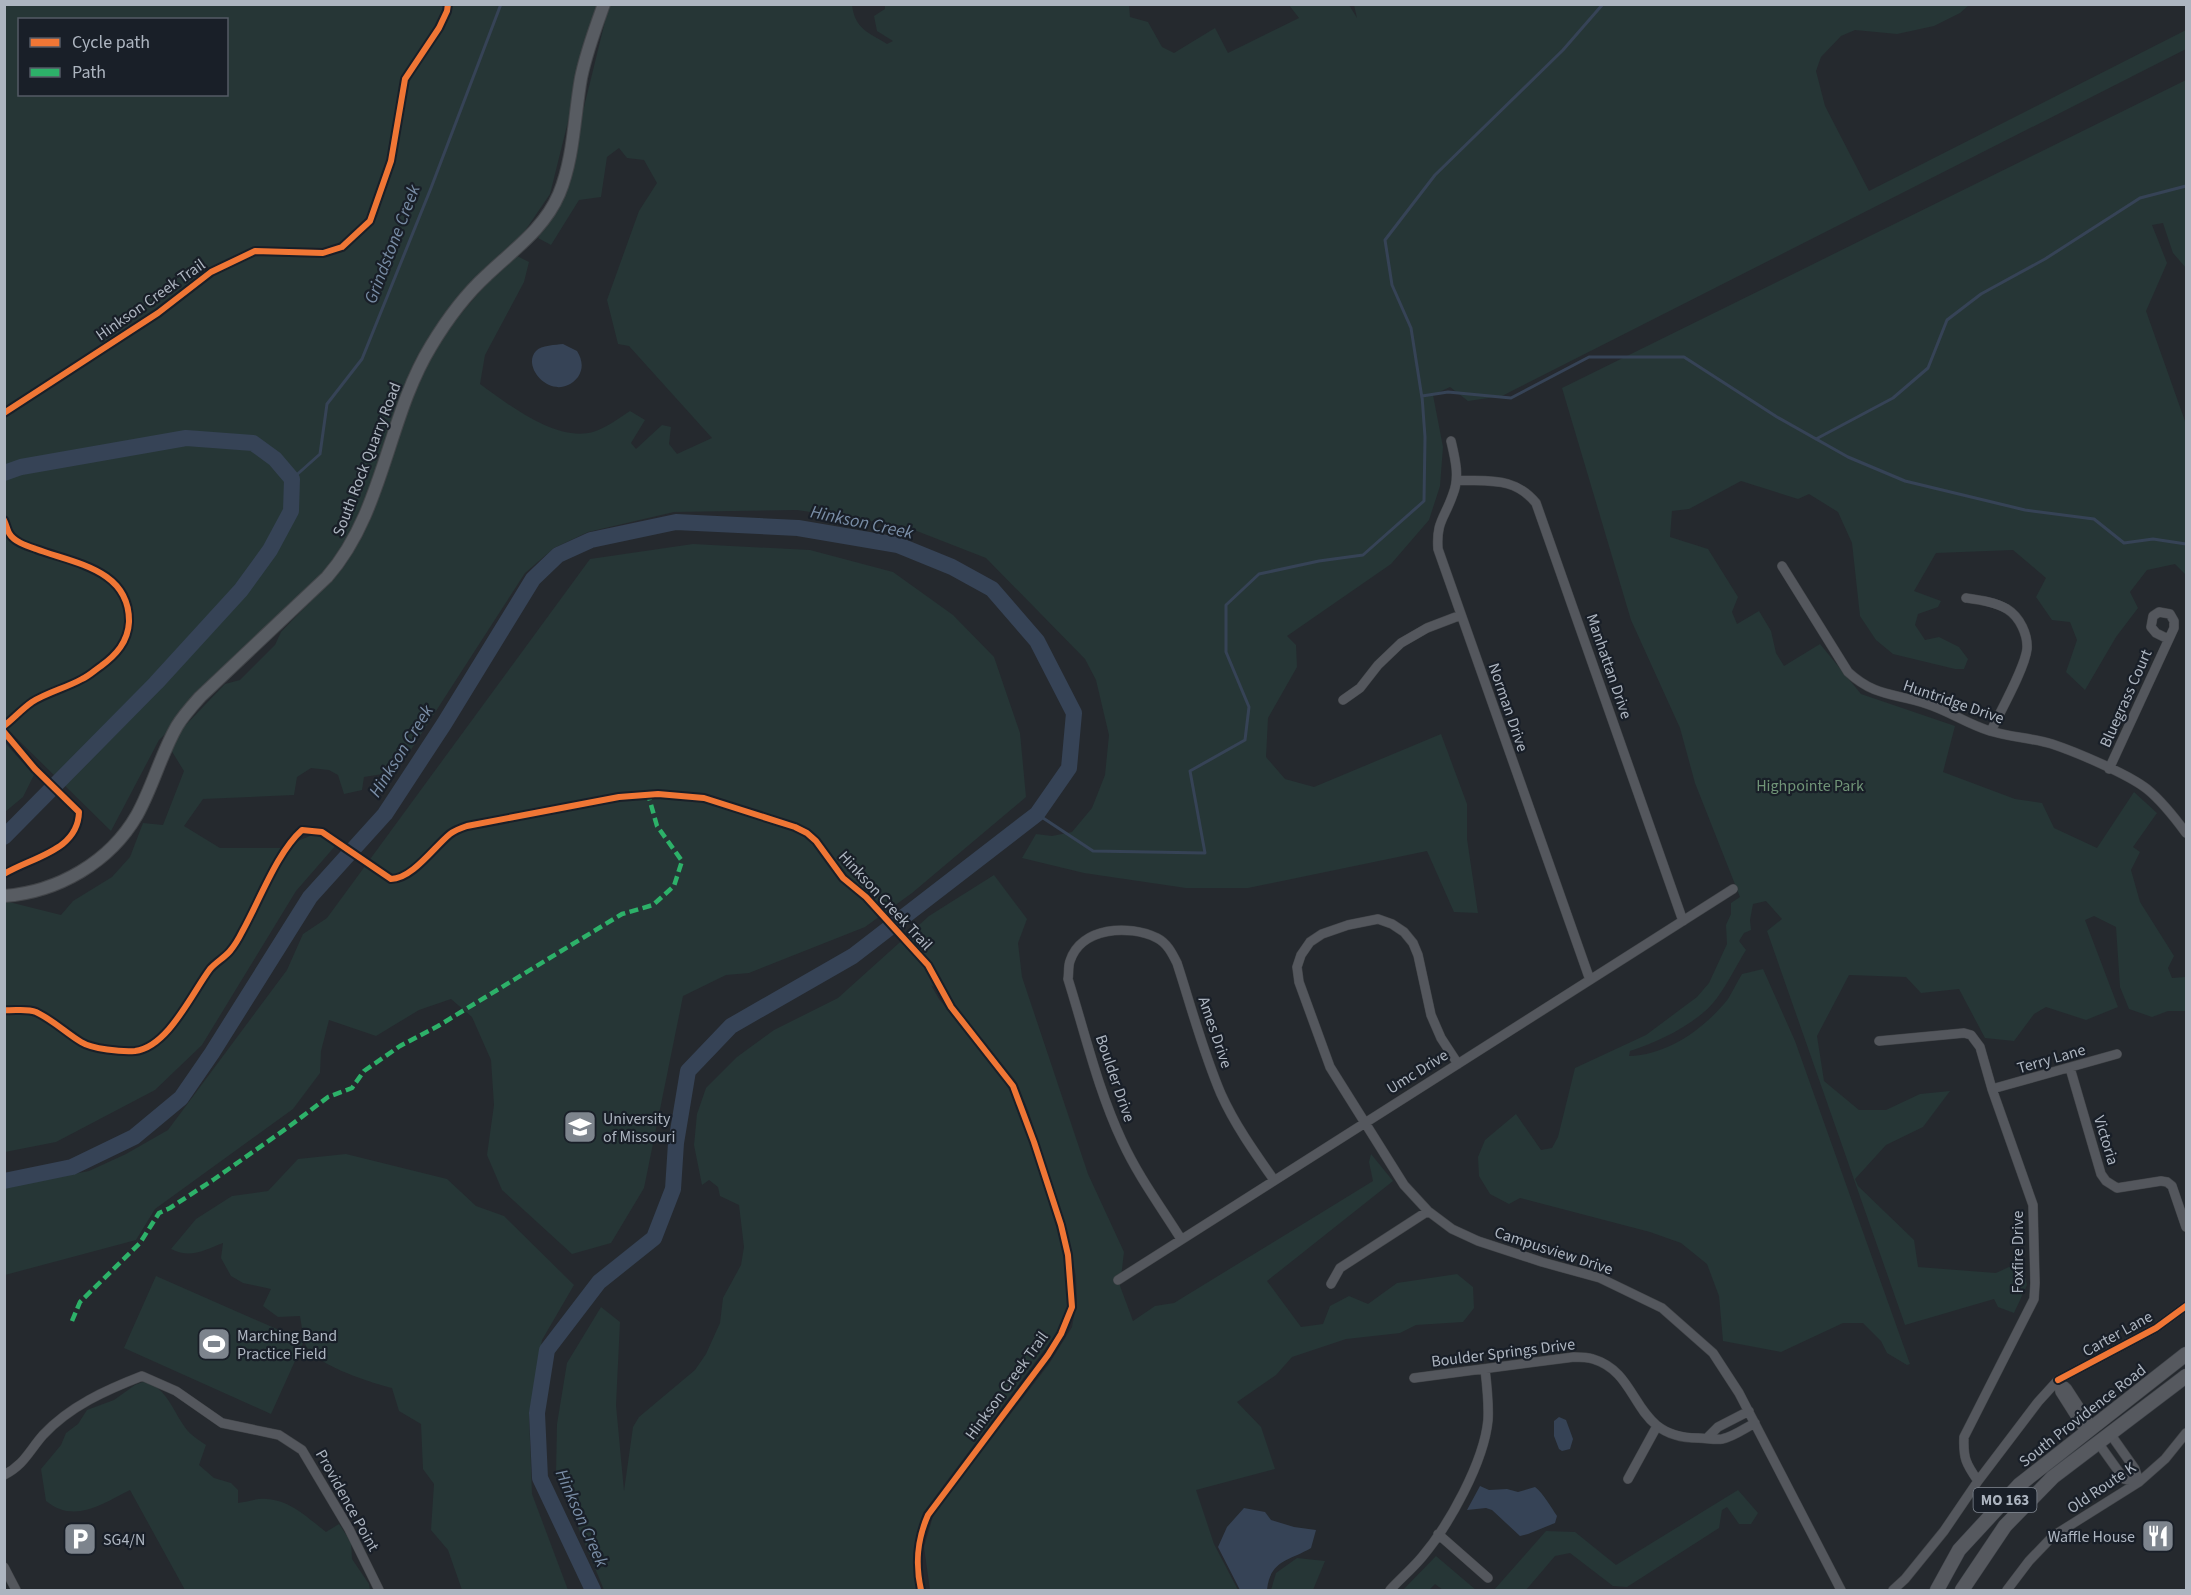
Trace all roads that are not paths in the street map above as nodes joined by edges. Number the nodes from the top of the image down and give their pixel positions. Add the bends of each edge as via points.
1 (604, 4) edge
2 (1451, 441) dead end
3 (1456, 480) junction
4 (1782, 566) dead end
5 (1966, 598) dead end
6 (1461, 615) junction
7 (2168, 639) dead end
8 (1344, 700) dead end
9 (1991, 731) junction
10 (2109, 769) junction
11 (2187, 833) edge
12 (1733, 889) dead end
13 (4, 896) edge
14 (1683, 921) junction
15 (1106, 931) joint
16 (1590, 980) junction
17 (1878, 1041) dead end
18 (2117, 1054) dead end
19 (1458, 1064) junction
20 (2070, 1068) junction
21 (1992, 1089) junction
22 (1365, 1122) junction
23 (1274, 1180) junction
24 (1428, 1211) junction
25 (2187, 1227) edge
26 (1181, 1239) junction
27 (1118, 1280) dead end
28 (1332, 1284) dead end
29 (2187, 1306) edge
30 (2187, 1354) edge
31 (1485, 1369) junction
32 (2187, 1376) edge
33 (1414, 1378) dead end
34 (2058, 1380) junction
35 (2140, 1391) junction
36 (1749, 1411) junction
37 (1755, 1423) junction
38 (1657, 1426) junction
39 (2090, 1430) junction
40 (2187, 1433) edge
41 (2111, 1435) junction
42 (1707, 1438) junction
43 (2099, 1444) junction
44 (4, 1475) edge
45 (2053, 1477) junction
46 (1628, 1479) dead end
47 (1978, 1481) junction
48 (2139, 1482) junction
49 (1438, 1534) junction
50 (4, 1567) edge
51 (1488, 1578) dead end
52 (16, 1590) edge
53 (379, 1590) edge
54 (1390, 1590) edge
55 (1840, 1590) edge
56 (1893, 1590) edge
57 (1937, 1590) edge
58 (1962, 1590) edge
59 (2007, 1590) edge

1 - 13 street, South Rock Quarry Road via 587,50 566,175 559,195 536,230 485,276 429,348 368,507 341,562 188,711 166,746 137,814 109,851 53,885 27,894
2 - 3 street, Norman Drive
3 - 6 street, Norman Drive via 1437,534 1438,549
3 - 14 street, Manhattan Drive via 1516,485 1536,503
4 - 9 street, Huntridge Drive via 1848,672 1862,685 1937,707 1965,723
5 - 9 street via 2008,609 2022,625 2026,637 2025,658
6 - 8 street via 1401,643
6 - 16 street, Norman Drive
7 - 10 street, Bluegrass Court
9 - 10 street, Huntridge Drive via 2052,744
10 - 11 street, Huntridge Drive via 2146,788
12 - 14 street, Umc Drive
14 - 16 street, Umc Drive
15 - 23 street, Ames Drive via 1139,932 1158,938 1170,949 1221,1094
15 - 26 street, Boulder Drive via 1077,948 1070,961 1068,980 1122,1140
16 - 19 street, Umc Drive
17 - 21 street, Foxfire Drive via 1971,1035 1980,1047
18 - 20 street, Terry Lane
19 - 22 street, Umc Drive
19 - 22 street, Campusview Drive via 1431,1015 1418,955 1404,932 1378,919 1322,934 1301,955 1297,967 1299,982 1330,1067
20 - 21 street, Terry Lane
20 - 25 street, Victoria via 2106,1181 2117,1188 2167,1182
21 - 47 street, Foxfire Drive via 2033,1205 2035,1283 2034,1299 1964,1437 1963,1454
22 - 23 street, Umc Drive
22 - 24 street, Campusview Drive via 1404,1185
23 - 26 street, Umc Drive
24 - 28 street via 1340,1268
24 - 36 street, Campusview Drive via 1452,1229 1478,1241 1600,1278 1662,1308 1713,1353
26 - 27 street, Umc Drive
29 - 34 street, Carter Lane via 2156,1328
30 - 35 main road, South Providence Road / MO 163
31 - 33 street, Boulder Springs Drive
31 - 38 street, Boulder Springs Drive via 1592,1358 1620,1377
31 - 49 street via 1488,1421 1482,1448 1472,1476
32 - 41 main road, South Providence Road / MO 163
34 - 39 street via 2067,1388
34 - 47 street, Carter Lane
35 - 39 main road, South Providence Road / MO 163
35 - 43 main road via 2139,1397 2104,1427
36 - 37 street, Campusview Drive
36 - 42 street via 1718,1427
37 - 42 street, Boulder Springs Drive via 1722,1439
37 - 55 street, Campusview Drive
38 - 42 street, Boulder Springs Drive via 1682,1438
38 - 46 street
39 - 45 main road via 2093,1433 2087,1443 2056,1469
39 - 57 main road, South Providence Road / MO 163 via 2019,1485 1959,1550
40 - 48 street, Old Route K
41 - 43 main road, South Providence Road / MO 163
41 - 48 street via 2135,1469
43 - 45 main road, South Providence Road / MO 163
43 - 48 street via 2124,1479
44 - 53 street, Providence Point via 18,1468 42,1436 68,1413 107,1389 142,1376 176,1391 222,1423 279,1435 302,1450 349,1529
45 - 58 main road, South Providence Road / MO 163 via 2005,1526
47 - 56 street, Carter Lane via 1944,1531
48 - 59 street, Old Route K via 2053,1536
49 - 51 street
49 - 54 street
50 - 52 street

